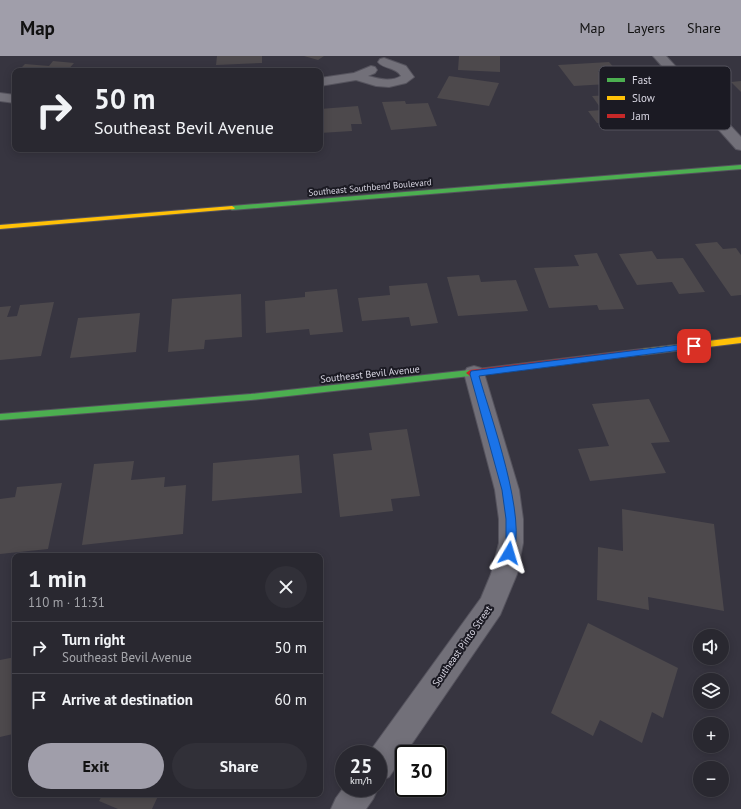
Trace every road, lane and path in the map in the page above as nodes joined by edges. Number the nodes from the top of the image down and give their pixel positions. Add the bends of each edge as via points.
1 (658, 56) edge
2 (386, 59) edge
3 (667, 66) edge
4 (357, 76) junction
5 (323, 82) edge
6 (0, 97) edge
7 (12, 99) edge
8 (726, 130) edge
9 (741, 146) edge
10 (741, 167) edge
11 (0, 227) edge
12 (741, 340) edge
13 (474, 374) junction
14 (0, 417) edge
15 (387, 753) edge
16 (356, 797) edge
17 (347, 809) edge

1 - 3 street
2 - 4 street
2 - 4 street via 404,69 408,78 388,84
4 - 5 street
6 - 7 street
8 - 9 street
10 - 11 street, Southeast Southbend Boulevard
12 - 13 street, Southeast Bevil Avenue
13 - 14 street, Southeast Bevil Avenue via 251,397
13 - 15 street, Southeast Pinto Street via 507,490 511,543 504,574 491,606
16 - 17 street

